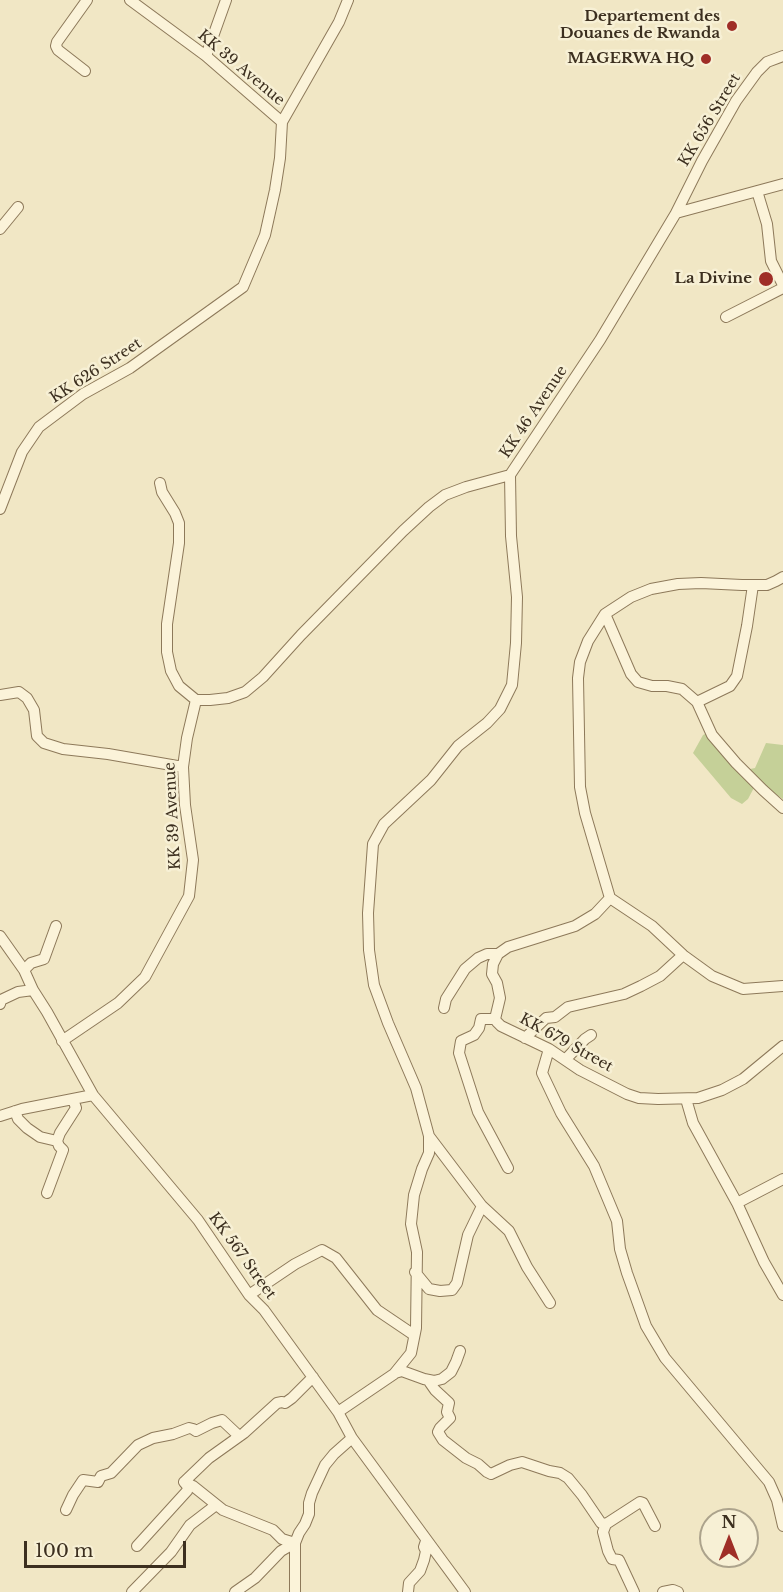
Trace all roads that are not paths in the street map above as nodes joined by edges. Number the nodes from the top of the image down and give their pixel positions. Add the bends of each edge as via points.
1 (87, 0) edge
2 (130, 0) edge
3 (226, 0) edge
4 (348, 0) edge
5 (206, 56) junction
6 (783, 56) edge
7 (85, 71) dead end
8 (282, 122) junction
9 (783, 184) edge
10 (757, 191) junction
11 (18, 207) dead end
12 (676, 213) junction
13 (0, 229) edge
14 (783, 286) edge
15 (243, 287) joint
16 (726, 317) dead end
17 (510, 475) junction
18 (160, 483) dead end
19 (0, 509) edge
20 (783, 577) edge
21 (753, 585) junction
22 (605, 614) junction
23 (0, 695) edge
24 (196, 700) junction
25 (697, 702) junction
26 (183, 767) junction
27 (783, 808) edge
28 (610, 898) junction
29 (56, 926) dead end
30 (0, 936) edge
31 (498, 954) junction
32 (683, 955) junction
33 (24, 970) junction
34 (783, 986) edge
35 (33, 990) junction
36 (0, 1004) edge
37 (444, 1008) dead end
38 (495, 1019) junction
39 (591, 1035) dead end
40 (525, 1038) junction
41 (62, 1041) junction
42 (783, 1046) edge
43 (549, 1049) junction
44 (565, 1060) junction
45 (93, 1095) junction
46 (73, 1099) junction
47 (686, 1099) junction
48 (15, 1111) junction
49 (0, 1116) edge
50 (429, 1136) junction
51 (57, 1141) junction
52 (508, 1168) dead end
53 (783, 1179) edge
54 (47, 1193) dead end
55 (737, 1203) junction
56 (482, 1206) junction
57 (416, 1272) junction
58 (249, 1295) junction
59 (783, 1295) edge
60 (550, 1303) dead end
61 (414, 1335) junction
62 (460, 1351) dead end
63 (394, 1374) junction
64 (313, 1377) junction
65 (428, 1380) junction
66 (338, 1412) junction
67 (239, 1437) junction
68 (352, 1438) junction
69 (184, 1482) junction
70 (216, 1505) junction
71 (66, 1510) dead end
72 (606, 1524) junction
73 (655, 1526) dead end
74 (783, 1526) edge
75 (427, 1541) junction
76 (295, 1544) junction
77 (137, 1546) dead end
78 (132, 1592) edge
79 (235, 1592) edge
80 (295, 1592) edge
81 (408, 1592) edge
82 (465, 1592) edge
83 (634, 1592) edge
84 (663, 1592) edge
85 (678, 1592) edge

1 - 7 street via 56,45
2 - 5 street, KK 39 Avenue
3 - 5 street
4 - 8 street via 335,31
5 - 8 street, KK 39 Avenue
6 - 12 street, KK 656 Street via 757,72 736,101
8 - 15 street, KK 39 Avenue via 280,158 265,235
9 - 10 street
10 - 12 street
10 - 14 street via 767,224 771,261
11 - 13 street
12 - 17 street, KK 46 Avenue via 600,340
14 - 16 street
15 - 19 street, KK 626 Street via 39,427 22,452
17 - 24 street, KK 46 Avenue via 445,495 429,507 245,692 228,698
17 - 50 street via 517,597 512,685 500,709 458,746 431,780 384,824 373,844 368,913 374,985 416,1088
18 - 24 street via 179,523 167,652 179,686
20 - 21 street via 767,585
21 - 22 street via 701,583 651,589
21 - 25 street via 736,676 730,686
22 - 25 street via 638,682 682,689
22 - 28 street via 588,641 578,678 580,787
23 - 26 street via 19,692 27,698 34,710 37,736 63,750
24 - 26 street, KK 39 Avenue
25 - 27 street via 712,735 736,764
26 - 41 street, KK 39 Avenue via 193,860 189,896 145,977 118,1003
28 - 31 street via 595,914 575,926 508,947
28 - 32 street via 652,926
29 - 33 street via 44,959
30 - 33 street, KK 567 Street
31 - 37 street via 478,958 465,969
31 - 38 street, KK 679 Street via 492,974 500,998
32 - 34 street via 712,976 743,988
32 - 40 street via 660,976 624,994 568,1006 555,1017 546,1018
33 - 35 street, KK 567 Street
35 - 36 street via 18,992
35 - 41 street, KK 567 Street
38 - 40 street, KK 679 Street
38 - 52 street via 481,1019 474,1035 461,1041 459,1053 478,1112
39 - 44 street
40 - 43 street, KK 679 Street
41 - 45 street, KK 567 Street
42 - 47 street, KK 679 Street via 743,1079 722,1090
43 - 44 street, KK 679 Street
43 - 74 street via 542,1073 594,1166 617,1221 620,1249 646,1326 665,1358 769,1482
44 - 47 street, KK 679 Street via 639,1098
45 - 46 street
45 - 58 street, KK 567 Street via 198,1220
46 - 48 street
46 - 51 street via 76,1108
47 - 55 street via 693,1123
48 - 49 street
48 - 51 street via 27,1128 40,1137
50 - 56 street
50 - 57 street via 429,1153 414,1195 411,1224 417,1252
51 - 54 street via 63,1149
53 - 55 street
55 - 59 street
56 - 57 street via 468,1235 452,1290 429,1288
56 - 60 street via 509,1231
57 - 61 street
58 - 61 street via 322,1250 336,1258 377,1310
58 - 64 street, KK 567 Street
61 - 63 street via 411,1353
62 - 65 street via 451,1372 442,1379
63 - 65 street via 402,1371
63 - 66 street
64 - 66 street, KK 567 Street
64 - 67 street via 292,1398 277,1403
65 - 72 street via 449,1403 450,1418 438,1432 443,1440 491,1474 522,1462 560,1473 582,1495 601,1523
66 - 68 street, KK 567 Street
67 - 69 street
67 - 71 street via 222,1420 196,1431 189,1428 153,1438 138,1445 98,1482 83,1480
68 - 75 street, KK 567 Street
68 - 76 street via 326,1465
69 - 70 street
69 - 77 street via 187,1491
70 - 76 street
70 - 78 street via 190,1525 171,1552
72 - 73 street via 640,1502
72 - 83 street via 603,1532 608,1551 612,1559 619,1560
75 - 81 street via 420,1571
75 - 82 street, KK 567 Street
76 - 79 street via 281,1551
76 - 80 street
84 - 85 street

